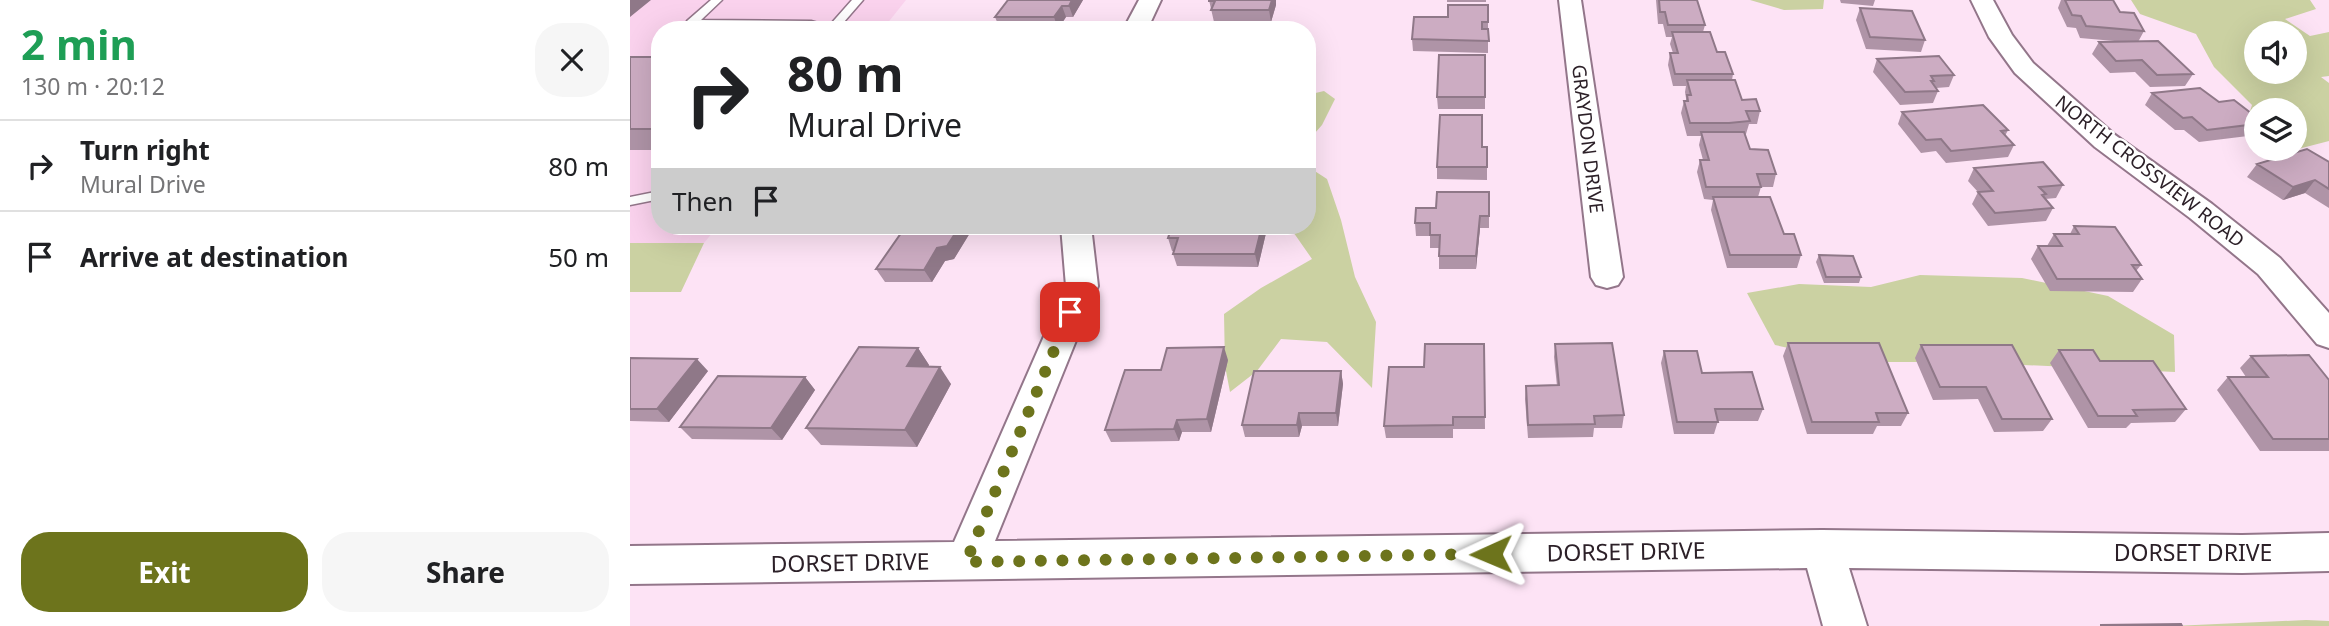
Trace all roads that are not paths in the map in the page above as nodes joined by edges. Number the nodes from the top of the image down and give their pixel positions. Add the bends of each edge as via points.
1 (717, 0) edge
2 (858, 0) edge
3 (1150, 0) edge
4 (1570, 0) edge
5 (1982, 0) edge
6 (693, 21) edge
7 (839, 21) edge
8 (1140, 21) edge
9 (651, 197) edge
10 (630, 201) edge
11 (1077, 235) edge
12 (1607, 277) dead end
13 (2329, 335) edge
14 (1822, 549) junction
15 (2329, 552) edge
16 (966, 562) junction
17 (630, 565) edge
18 (1845, 626) edge

1 - 6 lane
2 - 7 lane
3 - 8 street
4 - 12 street, GRAYDON DRIVE
5 - 13 street, NORTH CROSSVIEW ROAD via 2024,68 2105,141 2269,266
9 - 10 lane
11 - 16 street via 1082,286
14 - 15 street, DORSET DRIVE
14 - 16 street, DORSET DRIVE
14 - 18 street
16 - 17 street, DORSET DRIVE

